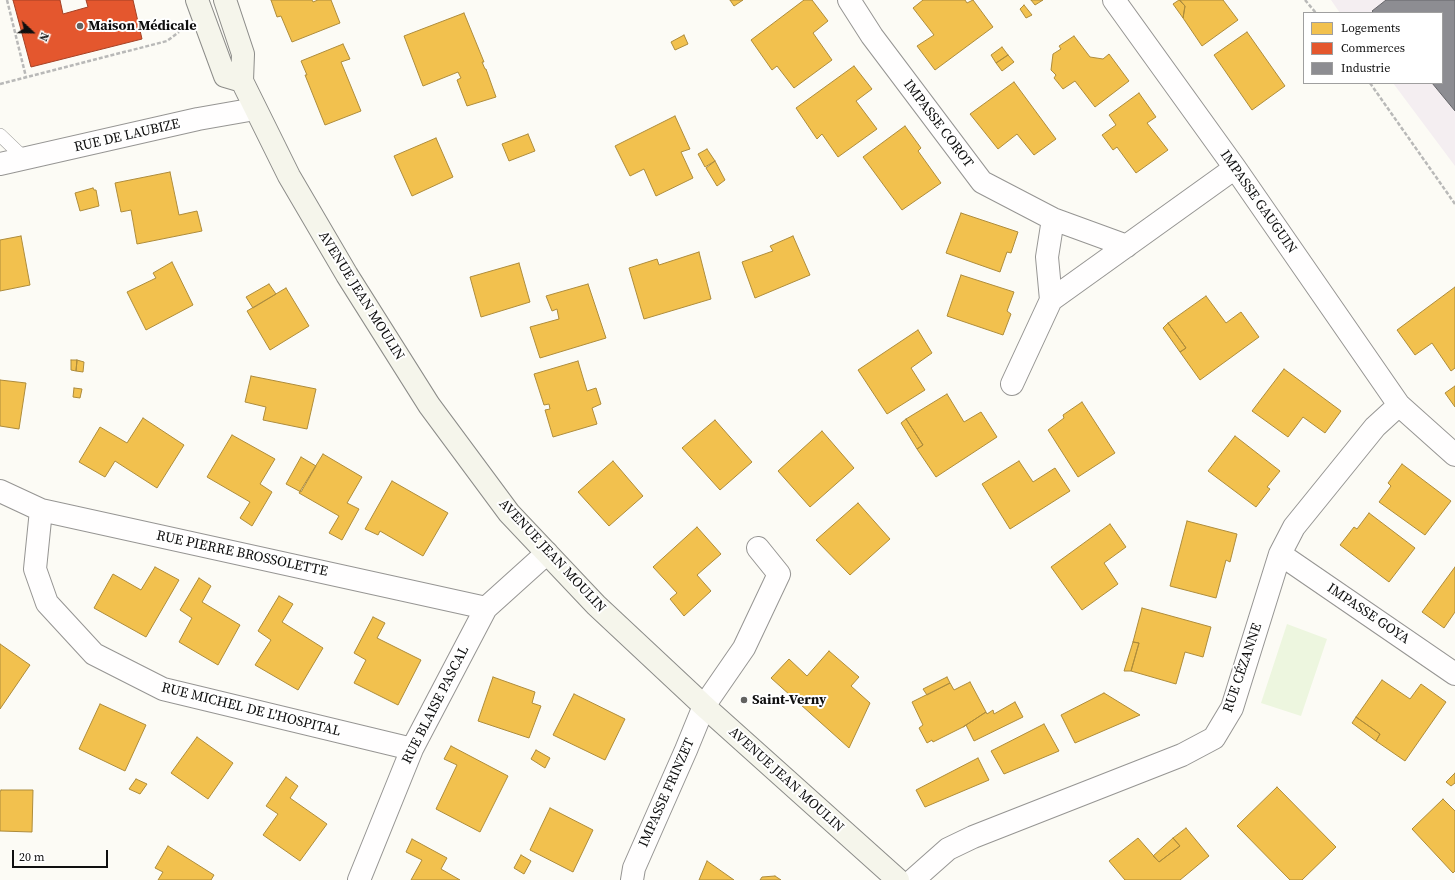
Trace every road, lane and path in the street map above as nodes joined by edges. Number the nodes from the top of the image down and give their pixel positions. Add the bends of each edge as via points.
1 (7, 0) edge
2 (225, 0) edge
3 (849, 0) edge
4 (1114, 0) edge
5 (1306, 0) edge
6 (200, 8) edge
7 (1315, 12) edge
8 (26, 77) junction
9 (242, 81) junction
10 (0, 84) edge
11 (1371, 84) edge
12 (255, 108) junction
13 (0, 134) edge
14 (25, 159) junction
15 (0, 164) edge
16 (1235, 168) junction
17 (1455, 204) edge
18 (1053, 219) junction
19 (1127, 246) junction
20 (1051, 300) junction
21 (1012, 384) dead end
22 (1399, 405) junction
23 (1455, 456) edge
24 (0, 491) edge
25 (41, 510) junction
26 (758, 548) dead end
27 (547, 553) junction
28 (1280, 554) junction
29 (486, 608) junction
30 (1455, 674) edge
31 (704, 706) junction
32 (412, 749) junction
33 (359, 880) edge
34 (632, 880) edge
35 (898, 880) edge
36 (913, 880) edge

1 - 8 path
2 - 9 main road, AVENUE JEAN MOULIN via 243,54
3 - 18 street, IMPASSE COROT via 872,36 982,182
4 - 16 street, IMPASSE GAUGUIN
5 - 7 path
6 - 8 path via 167,41
6 - 9 main road via 225,76
8 - 10 path
9 - 12 main road, AVENUE JEAN MOULIN
11 - 17 path
12 - 14 street, RUE DE LAUBIZE
12 - 27 main road, AVENUE JEAN MOULIN via 288,176 429,405 509,513
13 - 14 lane
14 - 15 street, RUE DE LAUBIZE
16 - 19 street
16 - 22 street, IMPASSE GAUGUIN
18 - 19 street, IMPASSE COROT
18 - 20 street via 1048,256
19 - 20 street
20 - 21 street
22 - 23 street
22 - 28 street, RUE CÉZANNE via 1375,427 1294,527
24 - 25 street, RUE PIERRE BROSSOLETTE
25 - 29 street, RUE PIERRE BROSSOLETTE
25 - 32 street, RUE MICHEL DE L'HOSPITAL via 35,569 47,603 94,654 163,689
26 - 31 street, IMPASSE FRINZET via 779,574 744,648
27 - 29 street, RUE BLAISE PASCAL
27 - 31 main road, AVENUE JEAN MOULIN via 596,605
28 - 30 street, IMPASSE GOYA
28 - 36 street, RUE CÉZANNE via 1232,708 1214,738 1182,755 948,848
29 - 32 street, RUE BLAISE PASCAL
31 - 34 street, IMPASSE FRINZET via 634,868
31 - 35 main road, AVENUE JEAN MOULIN
32 - 33 street, RUE BLAISE PASCAL

